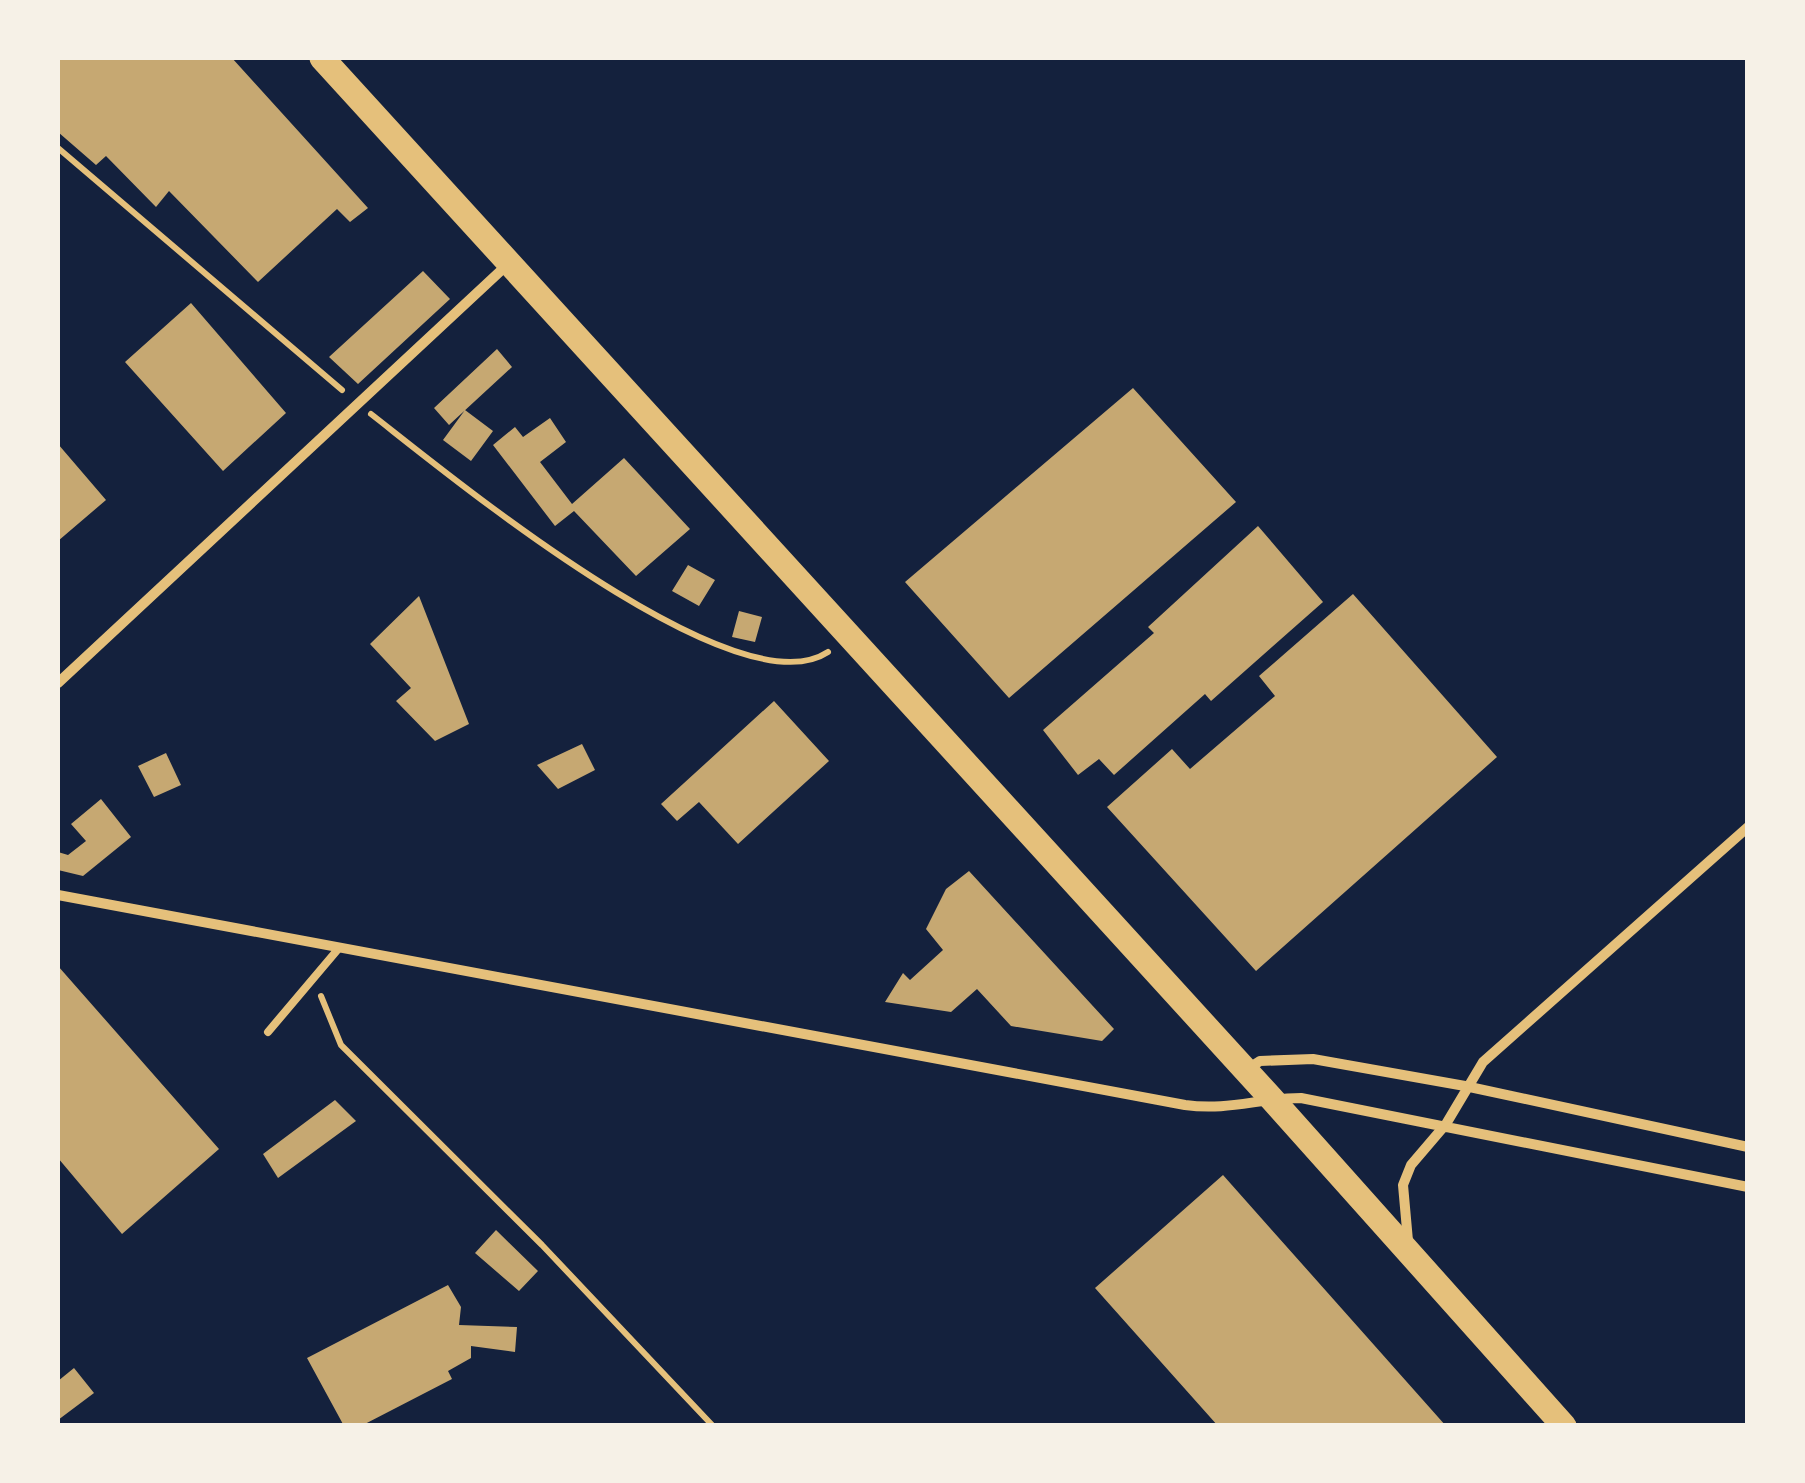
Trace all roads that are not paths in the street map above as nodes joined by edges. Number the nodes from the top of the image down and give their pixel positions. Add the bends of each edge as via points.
1 (322, 58) edge
2 (508, 264) junction
3 (58, 683) edge
4 (1748, 827) edge
5 (58, 895) edge
6 (339, 948) junction
7 (268, 1032) dead end
8 (1244, 1071) junction
9 (1465, 1086) junction
10 (1271, 1098) junction
11 (1446, 1124) junction
12 (1748, 1147) edge
13 (1748, 1187) edge
14 (1411, 1256) junction
15 (1564, 1426) edge

1 - 2 main road
2 - 3 street
2 - 8 main road
4 - 9 street via 1516,1029
5 - 6 street
6 - 7 lane
6 - 10 street via 1184,1105 1235,1108
8 - 9 street via 1260,1060 1312,1059
8 - 10 main road
9 - 11 street
9 - 12 street
10 - 11 street
10 - 14 main road
11 - 13 street
11 - 14 street via 1403,1185
14 - 15 main road

